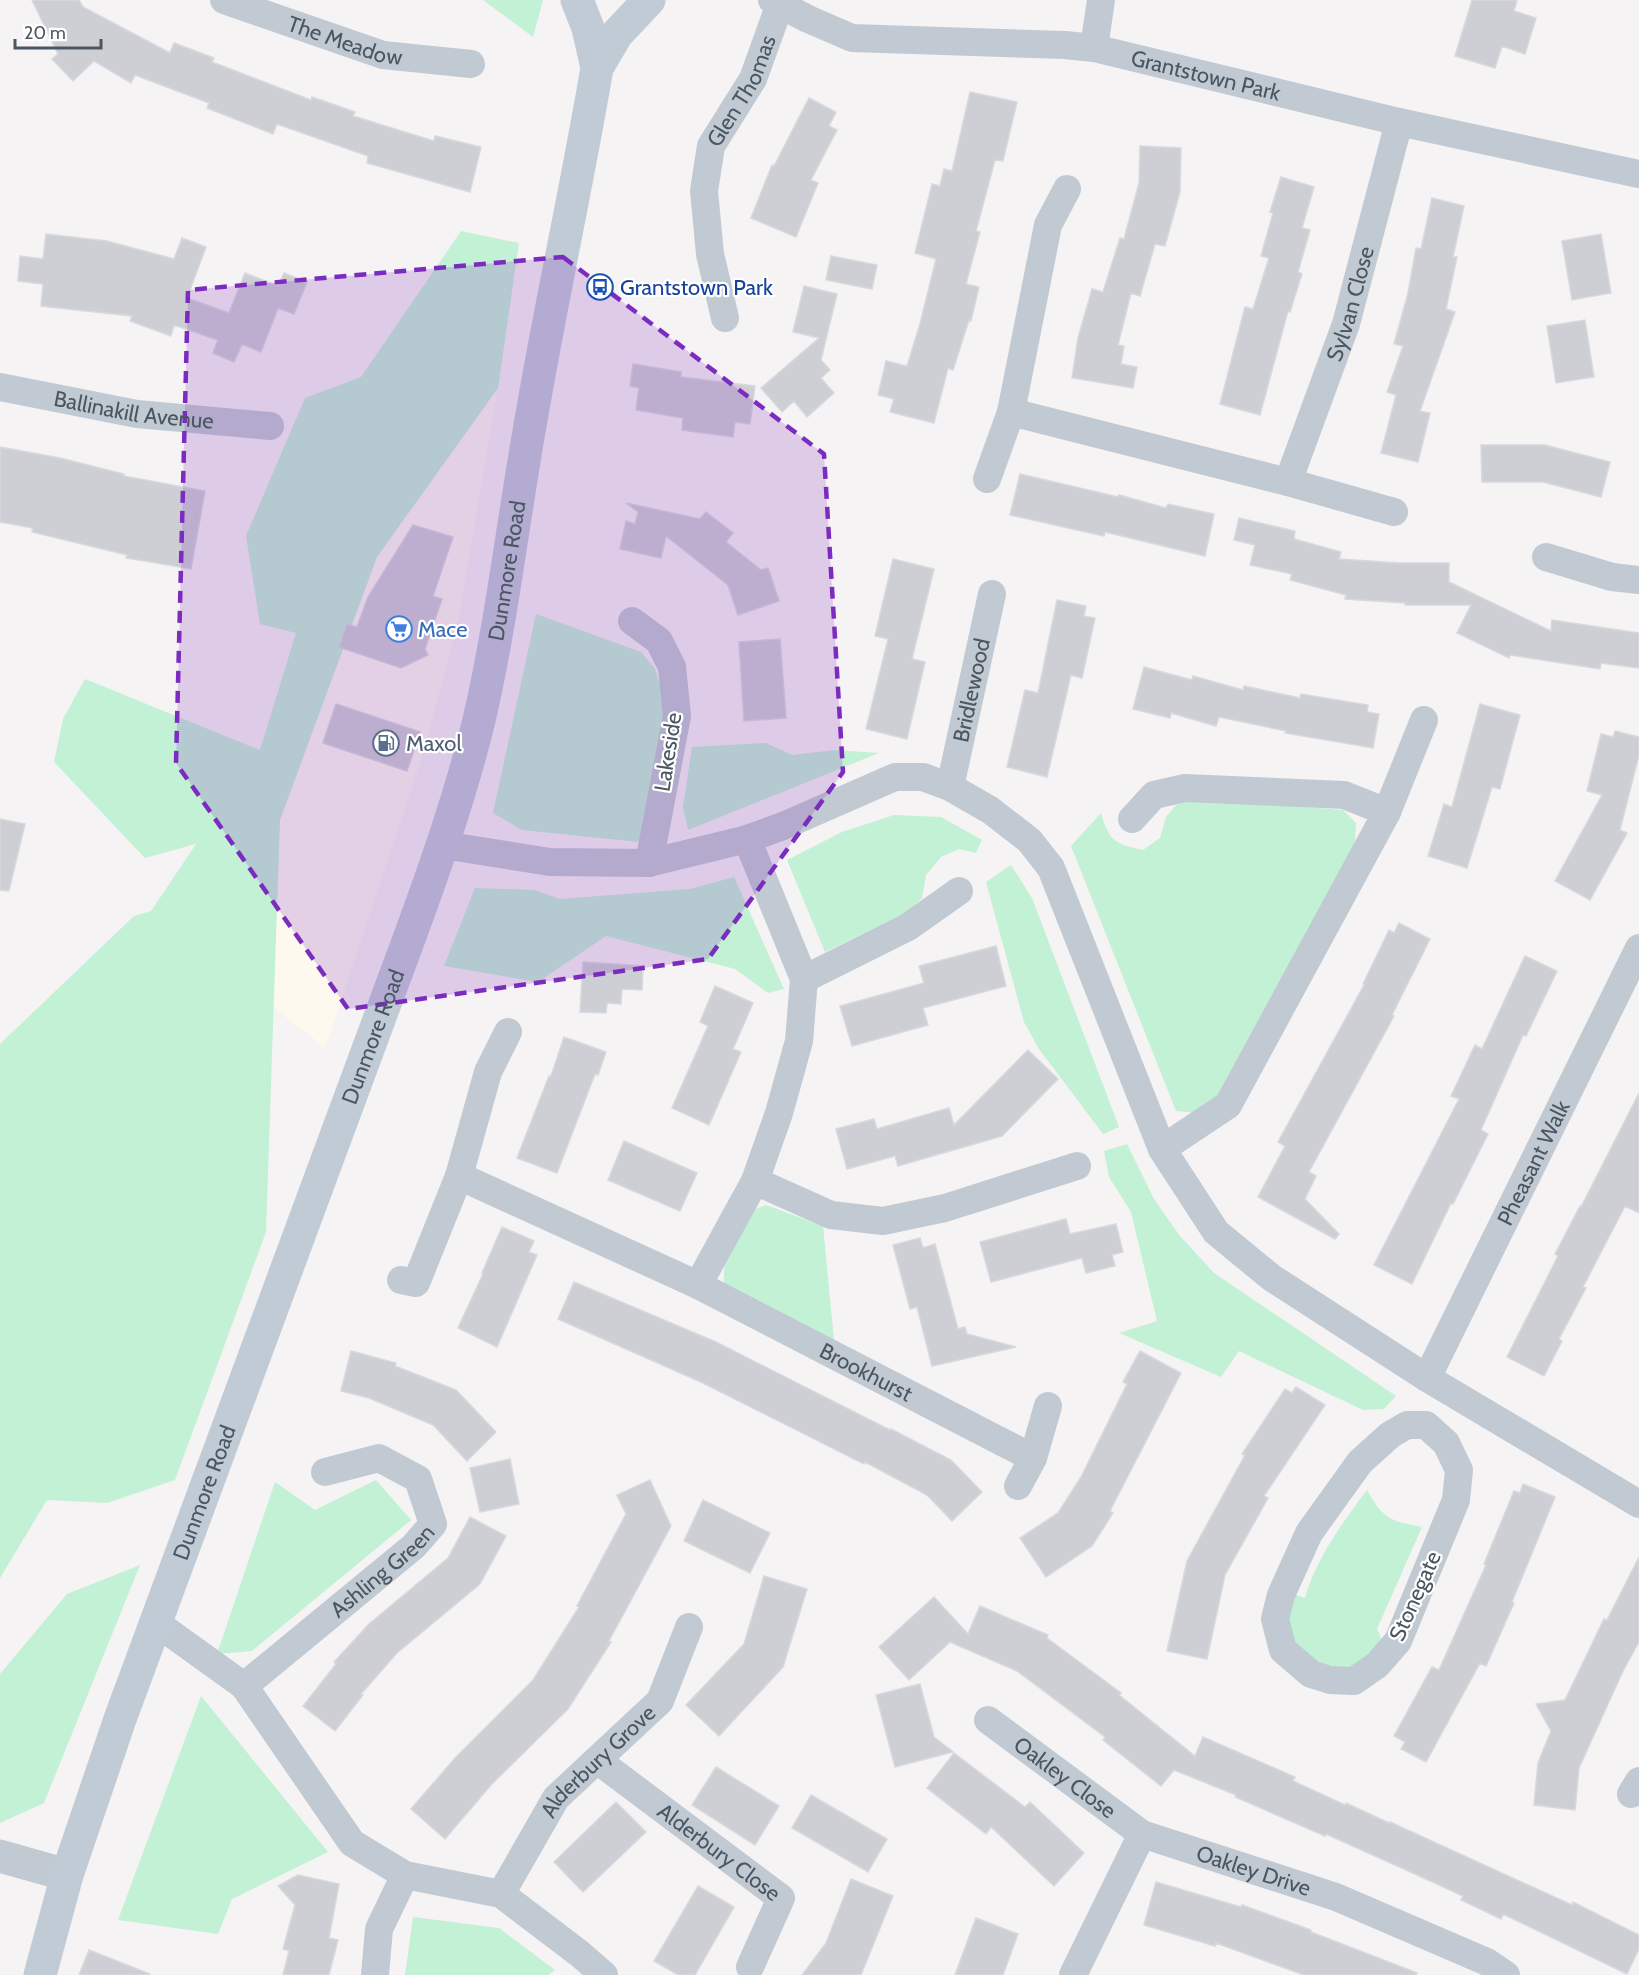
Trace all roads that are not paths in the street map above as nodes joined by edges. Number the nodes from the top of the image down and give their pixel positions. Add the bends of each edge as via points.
1 (224, 0) edge
2 (577, 0) edge
3 (589, 0) edge
4 (647, 0) edge
5 (1101, 0) edge
6 (776, 2) edge
7 (812, 9) edge
8 (1094, 48) junction
9 (471, 64) dead end
10 (597, 68) junction
11 (1399, 122) junction
12 (1639, 174) edge
13 (1067, 189) dead end
14 (726, 318) dead end
15 (0, 387) edge
16 (1011, 412) junction
17 (270, 426) dead end
18 (987, 479) dead end
19 (1288, 482) junction
20 (1394, 512) dead end
21 (1546, 557) dead end
22 (1639, 580) edge
23 (992, 594) dead end
24 (632, 621) dead end
25 (1424, 720) dead end
26 (950, 787) junction
27 (1387, 812) junction
28 (1132, 819) dead end
29 (747, 839) junction
30 (443, 845) junction
31 (649, 862) junction
32 (960, 891) dead end
33 (1639, 948) edge
34 (804, 979) junction
35 (508, 1032) dead end
36 (1162, 1149) junction
37 (1077, 1166) dead end
38 (459, 1176) junction
39 (755, 1181) junction
40 (401, 1280) dead end
41 (698, 1285) junction
42 (1437, 1383) junction
43 (1048, 1406) dead end
44 (1426, 1425) junction
45 (1034, 1458) junction
46 (325, 1472) dead end
47 (1018, 1486) dead end
48 (1639, 1504) edge
49 (155, 1622) junction
50 (689, 1627) dead end
51 (244, 1686) junction
52 (988, 1719) dead end
53 (597, 1760) junction
54 (1142, 1834) junction
55 (0, 1856) edge
56 (67, 1875) junction
57 (405, 1875) junction
58 (501, 1894) junction
59 (750, 1967) dead end
60 (40, 1975) edge
61 (375, 1975) edge
62 (604, 1975) edge
63 (1073, 1975) edge
64 (1506, 1975) edge

1 - 9 street, The Meadow via 383,55
2 - 10 main road, Dunmore Road
3 - 4 main road via 622,8
4 - 10 main road, Dunmore Road via 617,34
5 - 8 street
6 - 7 street, Grantstown Park
6 - 14 street, Glen Thomas via 753,79 711,146 704,191 710,254
7 - 8 street, Grantstown Park via 852,38
8 - 11 street, Grantstown Park
10 - 30 main road, Dunmore Road via 532,410 488,674
11 - 12 street, Grantstown Park
11 - 19 street, Sylvan Close via 1346,324
13 - 16 street via 1048,225
15 - 17 street, Ballinakill Avenue via 137,414
16 - 18 street
16 - 19 street
19 - 20 street
21 - 22 street via 1612,577
23 - 26 street, Bridlewood
24 - 31 street, Lakeside via 659,641 672,667 678,716
25 - 27 street
26 - 29 street via 923,777 895,777
26 - 36 street via 990,810 1029,840 1050,868
27 - 28 street via 1344,795 1185,788 1154,795
27 - 36 street via 1228,1106
29 - 31 street
29 - 34 street
30 - 31 street via 550,862
30 - 49 main road, Dunmore Road
32 - 34 street via 908,927
33 - 42 street, Pheasant Walk
34 - 39 street via 799,1041
35 - 38 street via 488,1072
36 - 42 street via 1216,1232 1272,1278
37 - 39 street via 945,1208 883,1221 831,1215
38 - 40 street via 416,1283
38 - 41 street, Brookhurst
39 - 41 street
41 - 45 street, Brookhurst
42 - 44 street
42 - 48 street
43 - 45 street
44 - 44 street, Stonegate via 1446,1443 1459,1470 1456,1500 1398,1641 1377,1665 1354,1681 1311,1674 1283,1650 1275,1619 1281,1595 1309,1533 1360,1462 1407,1425
45 - 47 street
46 - 51 street, Ashling Green via 379,1458 418,1479 433,1524 414,1546
49 - 51 street
49 - 56 main road, Dunmore Road
50 - 53 street, Alderbury Grove via 660,1701
51 - 57 street via 352,1843
52 - 54 street, Oakley Close
53 - 58 street, Alderbury Grove via 556,1798
53 - 59 street, Alderbury Close via 781,1898
54 - 63 street
54 - 64 street, Oakley Drive via 1336,1897 1487,1962
55 - 56 street
56 - 60 main road, Dunmore Road
57 - 58 street
57 - 61 street via 379,1929
58 - 62 street

